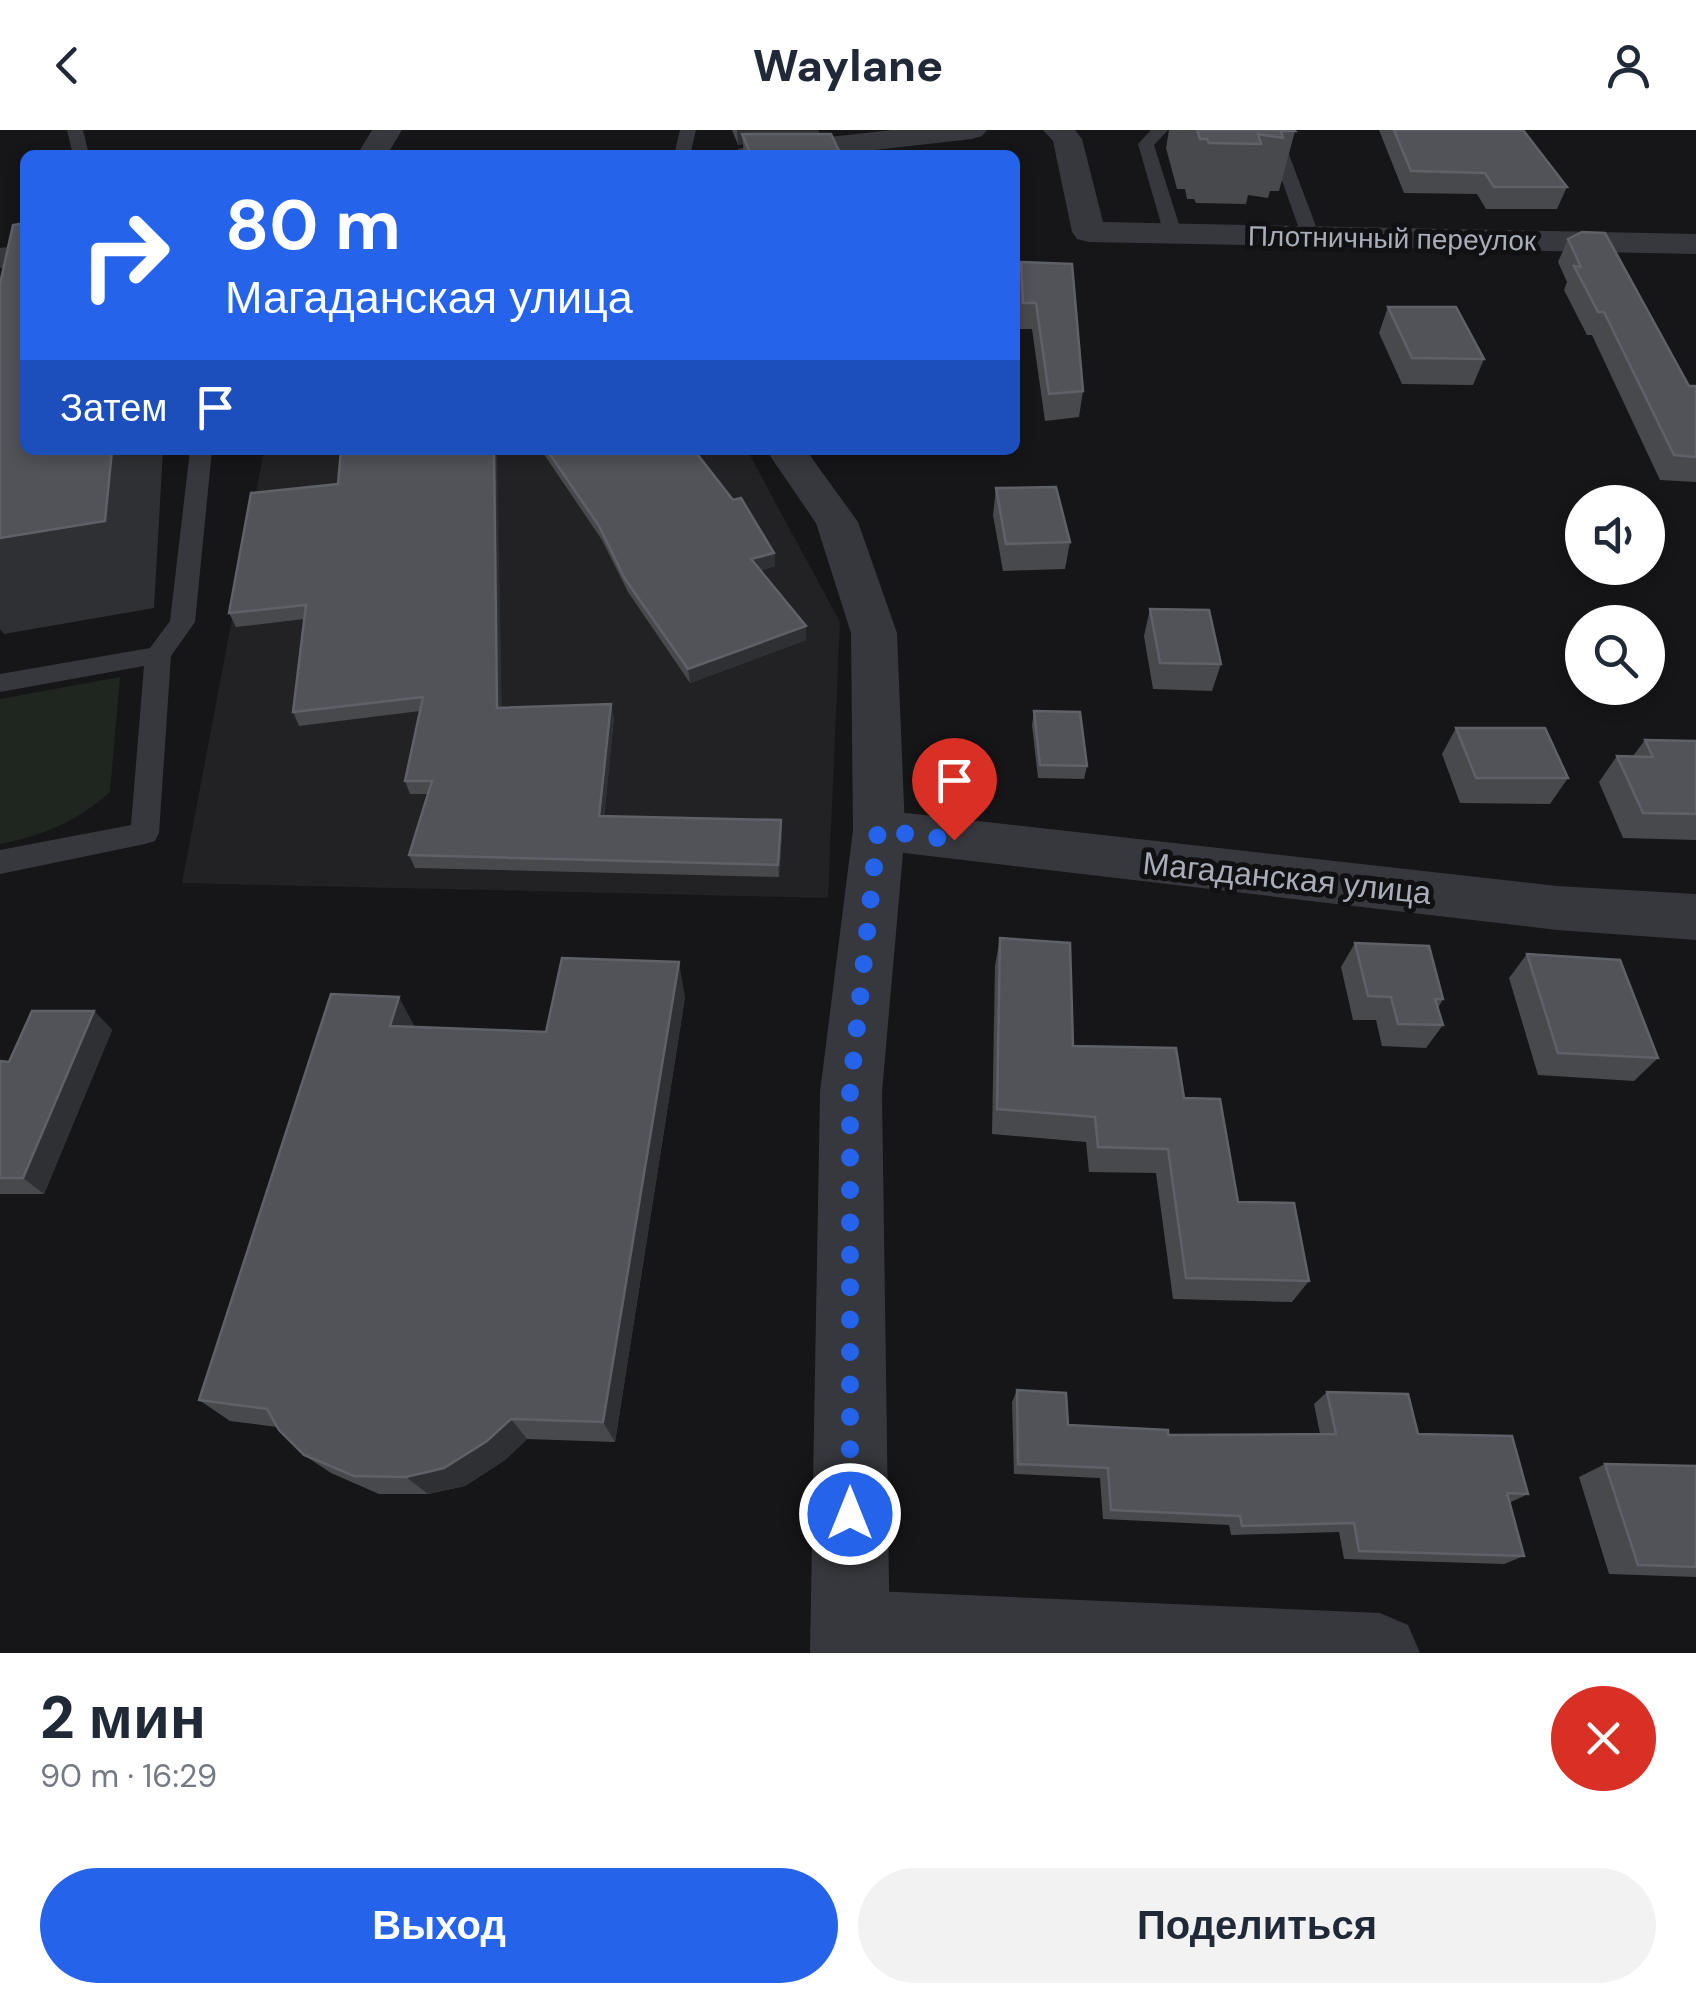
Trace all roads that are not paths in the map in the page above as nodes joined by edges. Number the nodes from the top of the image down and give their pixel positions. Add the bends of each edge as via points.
1 (972, 130) edge
2 (1058, 130) edge
3 (1160, 130) edge
4 (1282, 130) edge
5 (793, 150) edge
6 (1173, 234) junction
7 (1311, 236) junction
8 (1696, 244) edge
9 (200, 455) edge
10 (790, 455) edge
11 (158, 656) junction
12 (0, 683) edge
13 (878, 830) junction
14 (0, 862) edge
15 (1696, 916) edge
16 (850, 1641) edge
17 (1380, 1653) edge

1 - 5 street
2 - 6 street, Плотничный переулок via 1066,139 1089,232
3 - 6 lane via 1146,144
4 - 7 lane via 1277,144
6 - 7 street, Плотничный переулок
7 - 8 street, Плотничный переулок
9 - 11 lane via 182,622
10 - 13 street via 837,522 874,633
11 - 12 lane
11 - 14 lane via 145,833
13 - 15 street, Магаданская улица via 1537,906
13 - 16 street via 850,1092
16 - 17 street

